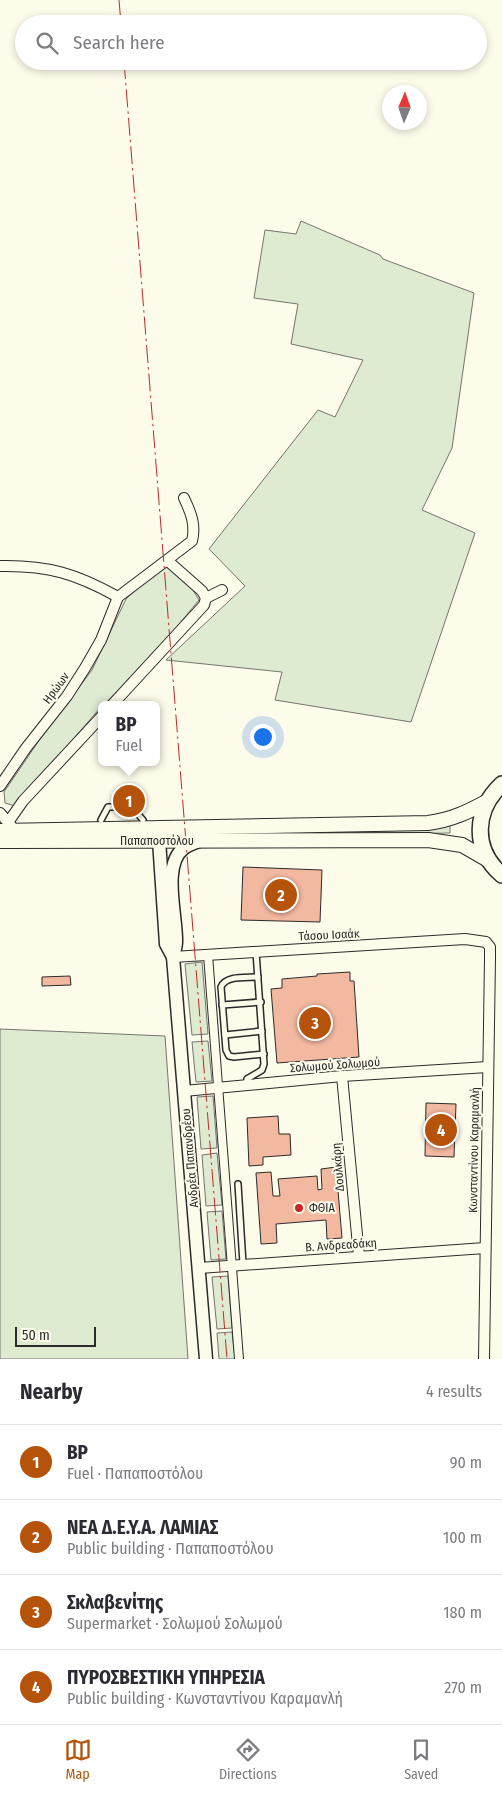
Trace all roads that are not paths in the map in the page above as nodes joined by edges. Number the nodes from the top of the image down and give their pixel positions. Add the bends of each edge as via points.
1 (184, 498) dead end
2 (168, 561) junction
3 (0, 566) edge
4 (222, 590) dead end
5 (118, 597) junction
6 (206, 598) junction
7 (116, 701) edge
8 (98, 720) edge
9 (502, 772) edge
10 (0, 786) edge
11 (495, 792) edge
12 (0, 813) edge
13 (101, 820) dead end
14 (143, 820) dead end
15 (7, 833) edge
16 (161, 834) junction
17 (200, 841) junction
18 (495, 868) edge
19 (502, 886) edge
20 (486, 942) joint
21 (256, 952) junction
22 (208, 955) junction
23 (173, 957) junction
24 (258, 977) junction
25 (261, 1002) junction
26 (222, 1005) junction
27 (262, 1031) junction
28 (225, 1035) junction
29 (264, 1054) junction
30 (488, 1067) junction
31 (342, 1076) junction
32 (246, 1085) junction
33 (219, 1087) junction
34 (184, 1091) junction
35 (238, 1184) dead end
36 (485, 1248) junction
37 (359, 1256) junction
38 (243, 1264) junction
39 (231, 1265) junction
40 (198, 1268) junction
41 (206, 1359) edge
42 (239, 1359) edge
43 (484, 1359) edge

1 - 2 street via 192,515 192,541
2 - 5 street
2 - 6 street
3 - 5 street via 22,565 69,573
4 - 6 street
5 - 10 street, Ηρώων via 101,640 85,668
6 - 7 street via 204,605
8 - 15 street via 23,801
9 - 11 main road
11 - 16 main road, Παπαποστόλου via 461,815 444,821 249,827
11 - 18 main road via 482,815 480,830 482,846
12 - 15 street
13 - 14 lane via 108,807 132,807
15 - 16 main road, Παπαποστόλου
16 - 17 main road, Παπαποστόλου
16 - 23 street, Ανδρέα Παπανδρέου via 166,944
17 - 18 main road, Παπαποστόλου via 428,840 462,845
17 - 23 street, Ανδρέα Παπανδρέου via 185,847 173,867 176,943
18 - 19 main road
20 - 21 street, Τάσου Ισαάκ via 465,939
20 - 30 street, Κωνσταντίνου Καραμανλή via 490,947
21 - 22 street, Τάσου Ισαάκ
21 - 24 lane
22 - 23 street, Τάσου Ισαάκ
22 - 33 street
23 - 34 street, Ανδρέα Παπανδρέου
24 - 25 lane
24 - 26 lane via 223,982
25 - 26 lane
25 - 27 lane
26 - 28 lane
27 - 28 lane
27 - 29 lane
28 - 29 lane via 229,1056
29 - 32 lane via 262,1070 247,1079
30 - 31 street, Σολωμού Σολωμού
30 - 36 street, Κωνσταντίνου Καραμανλή
31 - 32 street, Σολωμού Σολωμού
31 - 37 street, Δουλκάρη
32 - 33 street, Σολωμού Σολωμού
33 - 34 street, Σολωμού Σολωμού
33 - 39 street
34 - 40 street, Ανδρέα Παπανδρέου
35 - 38 lane
36 - 37 street, Β. Ανδρεαδάκη
36 - 43 street, Κωνσταντίνου Καραμανλή
37 - 38 street, Β. Ανδρεαδάκη
38 - 39 street, Β. Ανδρεαδάκη
39 - 40 street, Β. Ανδρεαδάκη
39 - 42 street
40 - 41 street, Ανδρέα Παπανδρέου

